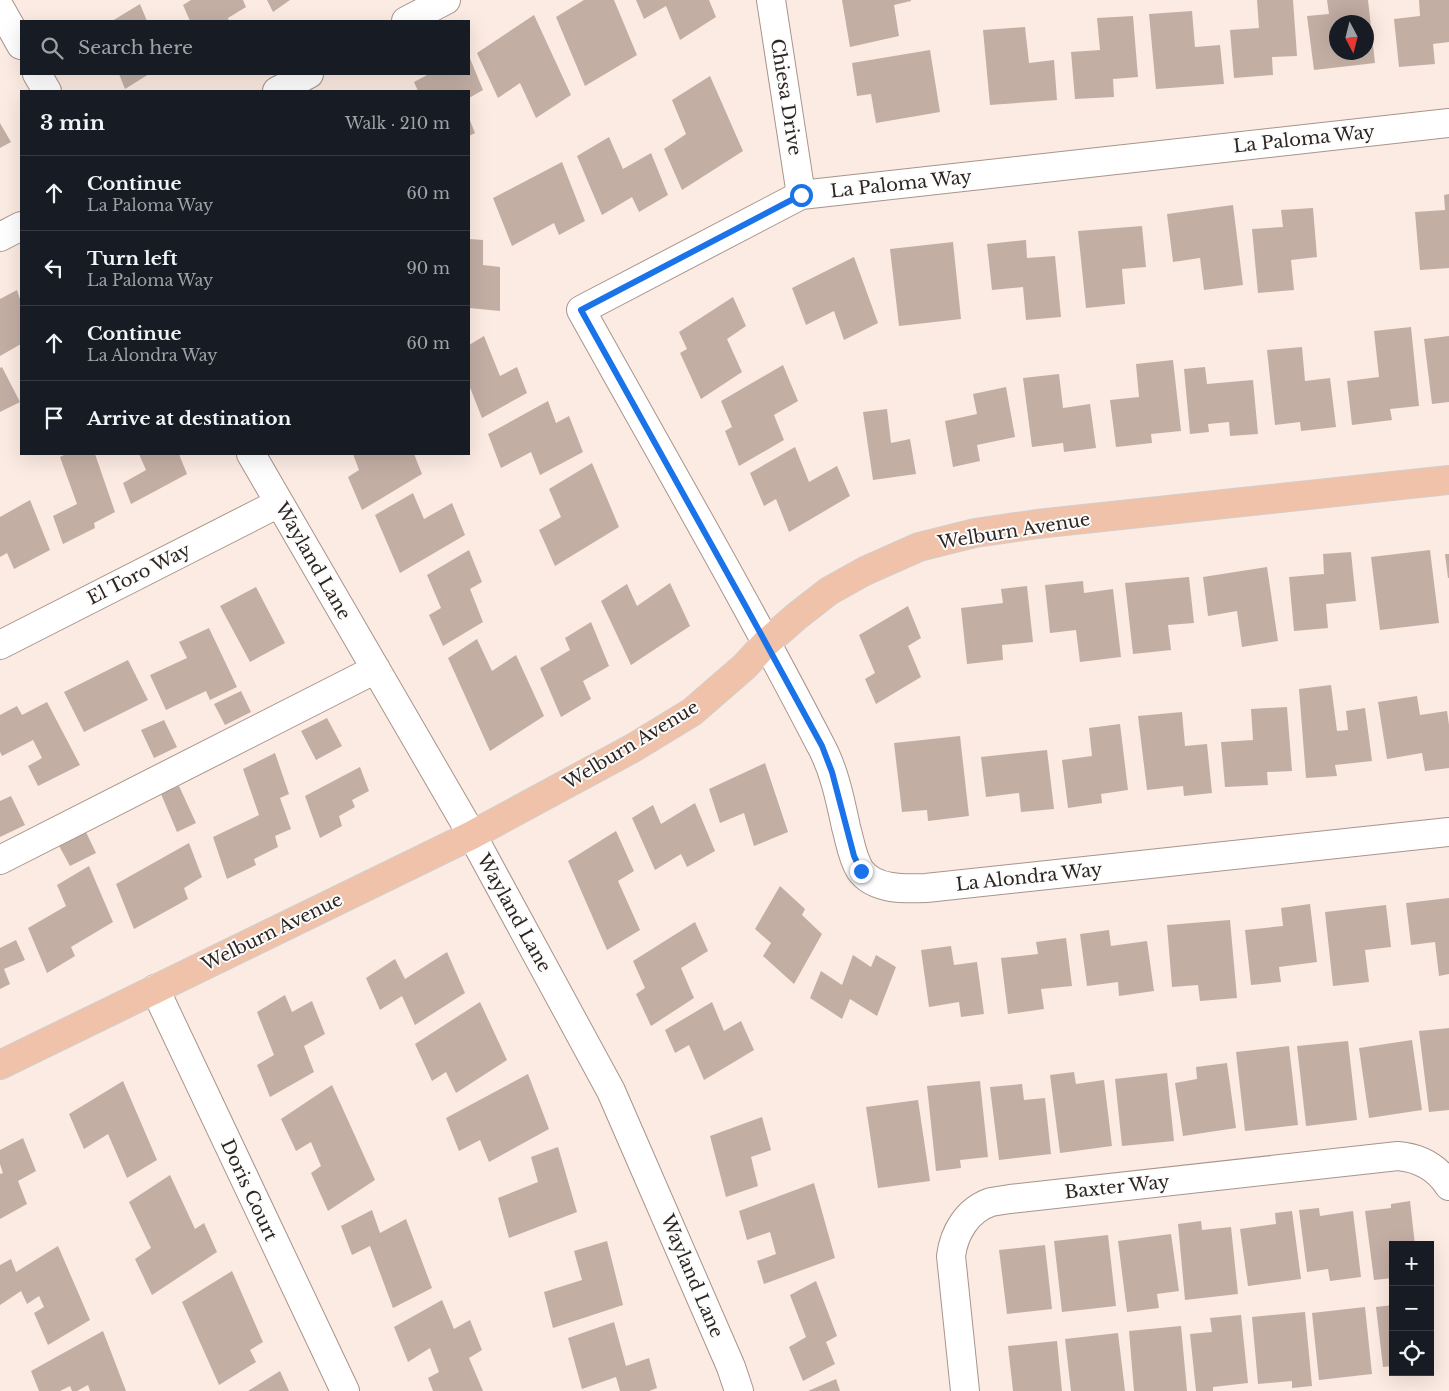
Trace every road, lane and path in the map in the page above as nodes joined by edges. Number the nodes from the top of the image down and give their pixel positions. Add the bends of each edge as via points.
1 (446, 0) edge
2 (772, 0) edge
3 (1, 11) edge
4 (414, 11) edge
5 (20, 43) edge
6 (38, 75) edge
7 (307, 75) edge
8 (46, 90) edge
9 (279, 90) edge
10 (1449, 122) edge
11 (801, 195) junction
12 (20, 227) edge
13 (0, 237) edge
14 (252, 455) edge
15 (1449, 480) edge
16 (279, 503) junction
17 (766, 643) junction
18 (0, 645) edge
19 (376, 669) junction
20 (1449, 832) edge
21 (472, 835) junction
22 (0, 860) edge
23 (155, 989) junction
24 (0, 1066) edge
25 (1447, 1178) edge
26 (345, 1391) edge
27 (739, 1391) edge
28 (965, 1391) edge

1 - 4 street
2 - 11 street, Chiesa Drive
3 - 5 street
6 - 8 street
7 - 9 street
10 - 11 street, La Paloma Way
11 - 17 street, La Paloma Way via 581,310
12 - 13 street
14 - 16 street, Wayland Lane
15 - 17 main road, Welburn Avenue via 975,533 919,547 865,571 829,592
16 - 18 street, El Toro Way
16 - 19 street, Wayland Lane
17 - 20 street, La Alondra Way via 822,746 861,871 871,880 888,887 926,888
17 - 21 main road, Welburn Avenue via 692,712 633,748
19 - 21 street, Wayland Lane
19 - 22 street
21 - 23 main road, Welburn Avenue
21 - 27 street, Wayland Lane via 611,1090
23 - 24 main road, Welburn Avenue
23 - 26 street, Doris Court
25 - 28 street, Baxter Way via 1413,1157 1398,1156 989,1203 972,1212 958,1229 951,1250

